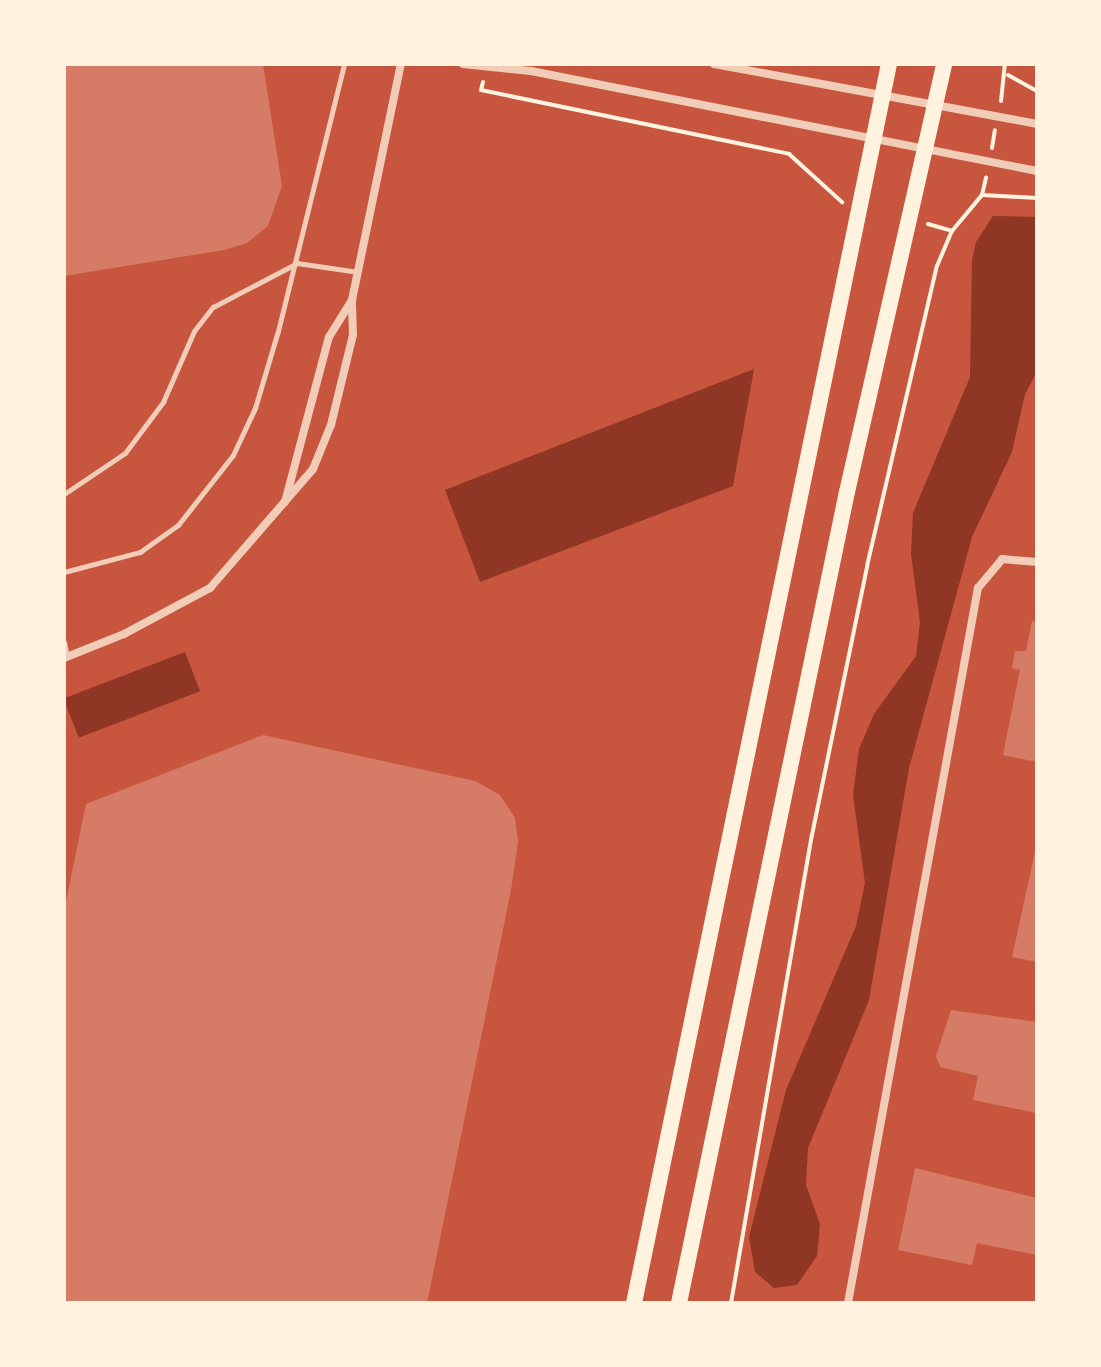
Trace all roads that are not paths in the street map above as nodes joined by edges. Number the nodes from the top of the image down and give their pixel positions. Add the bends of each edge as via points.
1 (344, 64) edge
2 (401, 64) edge
3 (463, 64) edge
4 (714, 64) edge
5 (889, 64) edge
6 (944, 64) edge
7 (881, 95) junction
8 (935, 104) junction
9 (1037, 124) edge
10 (872, 139) junction
11 (923, 150) junction
12 (1037, 171) edge
13 (297, 263) junction
14 (358, 272) junction
15 (352, 300) junction
16 (64, 494) edge
17 (285, 504) junction
18 (1037, 562) edge
19 (64, 572) edge
20 (64, 642) edge
21 (66, 657) edge
22 (634, 1303) edge
23 (679, 1303) edge
24 (848, 1303) edge

1 - 13 lane
2 - 14 street
3 - 10 street via 531,71
4 - 7 street
5 - 7 main road
6 - 8 main road
7 - 8 street
7 - 10 main road
8 - 9 street
8 - 11 main road
10 - 11 street
10 - 22 main road
11 - 12 street
11 - 23 main road
13 - 14 lane
13 - 16 lane via 213,307 194,331 163,402 125,453
13 - 19 lane via 255,408 210,490 178,525 140,552
14 - 15 street
15 - 17 street via 329,337
15 - 17 street via 353,335 331,425 313,469
17 - 21 street via 210,588 124,634
18 - 24 street via 1002,559 978,588
20 - 21 lane

